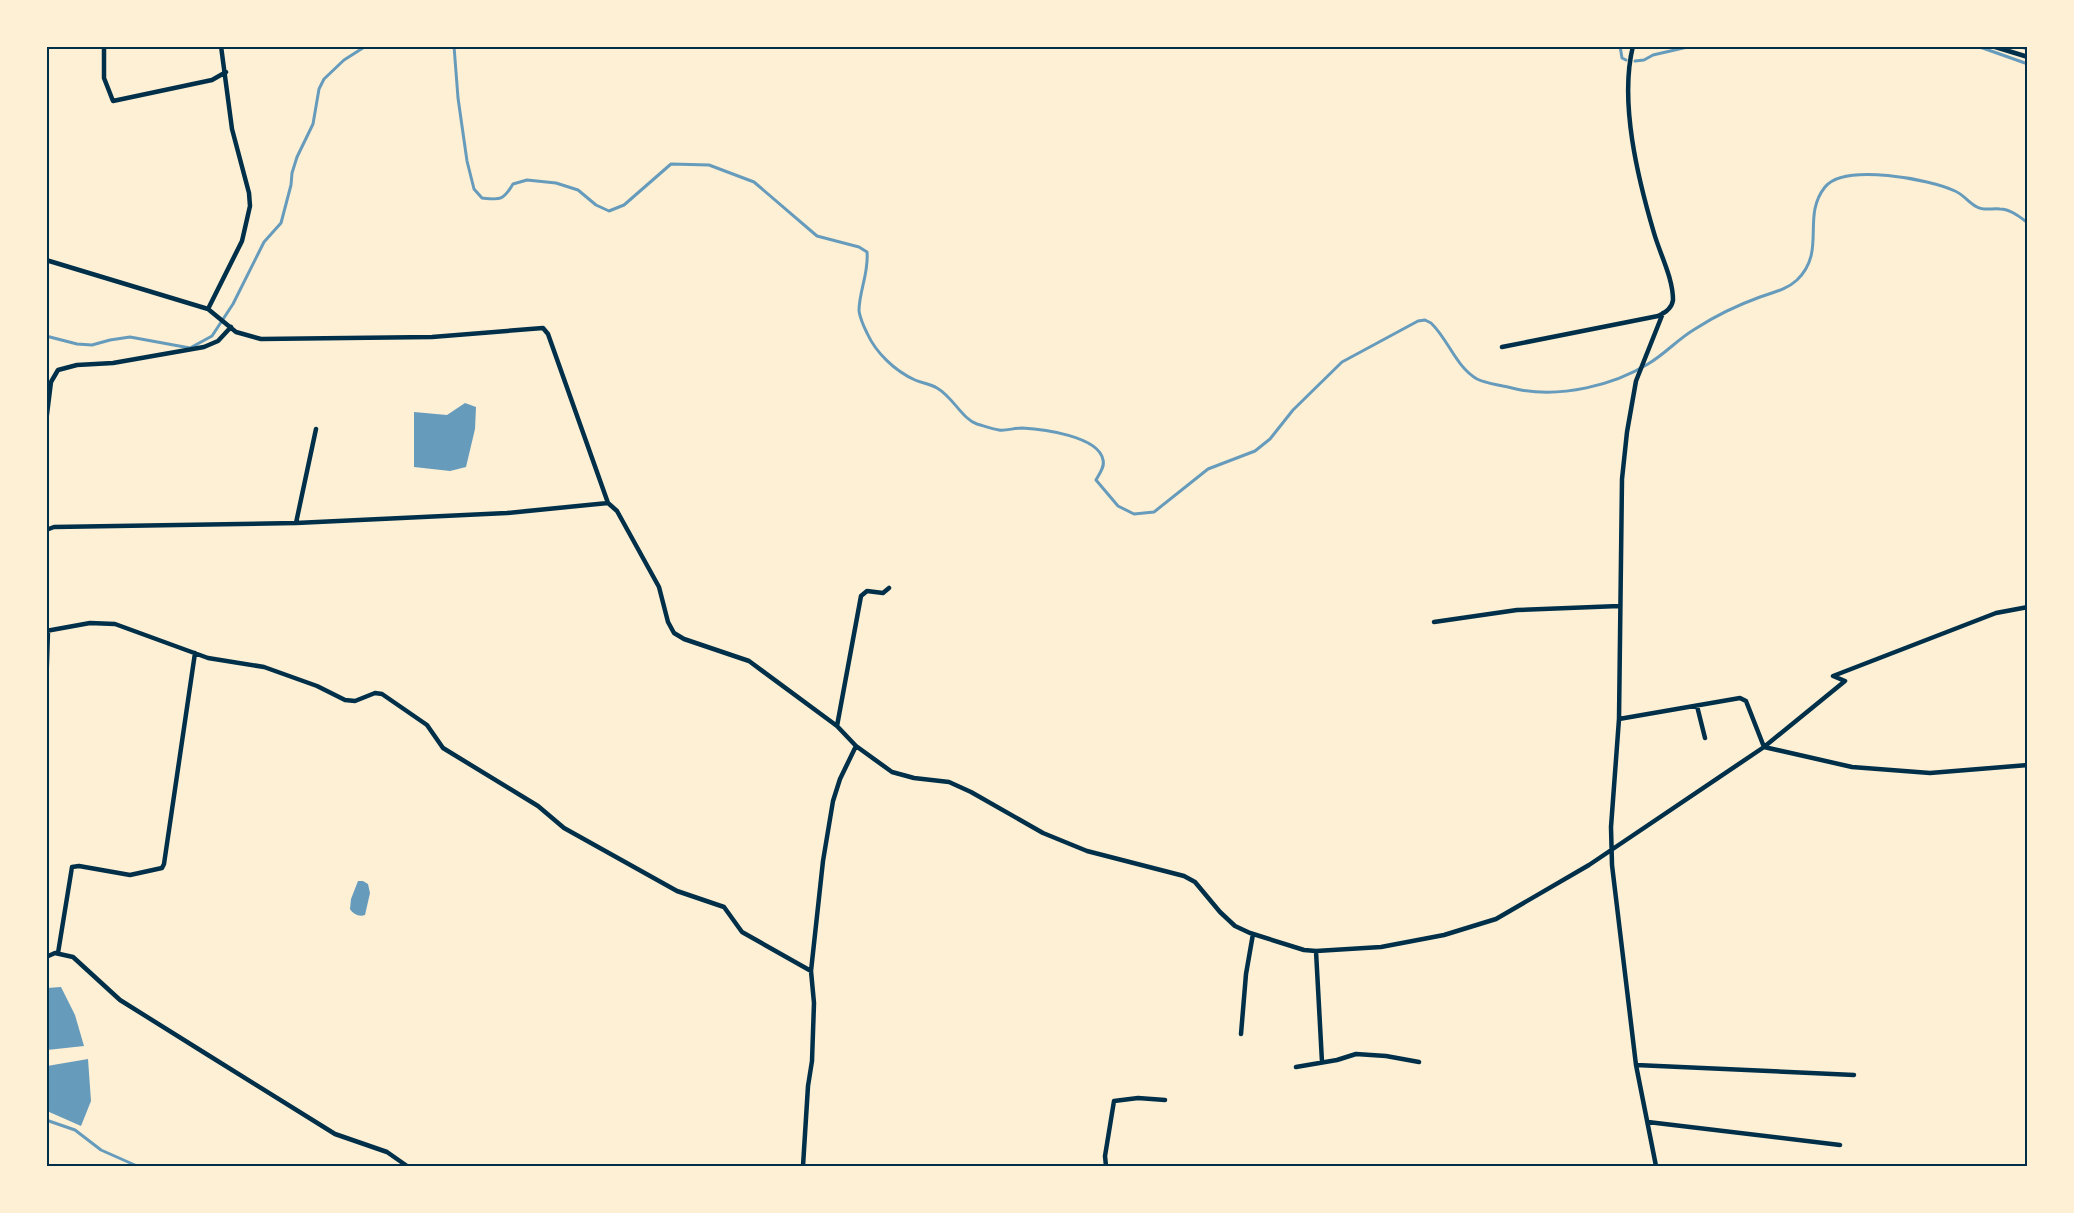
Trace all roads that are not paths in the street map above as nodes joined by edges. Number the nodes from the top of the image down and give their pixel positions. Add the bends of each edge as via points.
1 (104, 46) edge
2 (221, 46) edge
3 (1633, 46) edge
4 (1992, 46) edge
5 (2028, 57) edge
6 (226, 72) junction
7 (46, 260) edge
8 (208, 309) junction
9 (1663, 313) junction
10 (229, 326) junction
11 (1502, 347) dead end
12 (46, 422) edge
13 (316, 429) dead end
14 (608, 503) junction
15 (296, 523) junction
16 (46, 530) edge
17 (889, 588) dead end
18 (1619, 606) junction
19 (2028, 608) edge
20 (1434, 621) dead end
21 (47, 631) edge
22 (195, 653) junction
23 (46, 691) edge
24 (1697, 706) junction
25 (1618, 719) junction
26 (837, 726) junction
27 (1705, 738) dead end
28 (856, 746) junction
29 (1764, 747) junction
30 (2028, 765) edge
31 (1611, 850) junction
32 (1253, 934) junction
33 (1316, 951) junction
34 (58, 953) junction
35 (46, 957) edge
36 (811, 971) junction
37 (1241, 1034) dead end
38 (1322, 1062) junction
39 (1419, 1062) dead end
40 (1636, 1065) junction
41 (1296, 1067) dead end
42 (1854, 1075) dead end
43 (1165, 1100) dead end
44 (1647, 1122) junction
45 (1840, 1145) dead end
46 (407, 1167) edge
47 (803, 1167) edge
48 (1106, 1167) edge
49 (1656, 1167) edge

1 - 6 street via 104,78 113,101 212,80
2 - 6 street
3 - 9 street via 1629,104 1639,172 1672,293 1671,305
4 - 5 street
6 - 8 street via 232,129 250,207 242,241
7 - 8 street
8 - 10 street
9 - 11 street
9 - 18 street via 1636,381 1622,479
10 - 12 street via 218,341 204,347 58,370 51,382
10 - 14 street via 261,339 432,337 543,328
13 - 15 street
14 - 15 street via 507,513
14 - 26 street via 617,511 658,588 674,633 749,661
15 - 16 street
17 - 26 street via 884,593 867,591 861,596
18 - 20 street via 1517,610
18 - 25 street
19 - 29 street via 1996,613 1833,676 1845,681
21 - 22 street via 90,622 115,624
21 - 23 street
22 - 34 street via 164,864 162,868 130,875 72,867
22 - 36 street via 264,667 350,701 382,694 427,725 443,748 531,801 564,828 677,891 724,907 742,932
24 - 25 street
24 - 27 street
24 - 29 street via 1744,698
25 - 31 street
26 - 28 street
28 - 32 street via 892,772 949,782 1076,847 1184,876 1196,882 1235,926
28 - 36 street via 833,801
29 - 30 street via 1852,767 1930,773
29 - 31 street
31 - 33 street via 1496,919 1381,947
31 - 40 street
32 - 33 street
32 - 37 street
33 - 38 street
34 - 35 street
34 - 46 street via 73,957 120,1000 335,1134 387,1152
36 - 47 street via 812,1061
38 - 39 street via 1356,1054
38 - 41 street
40 - 42 street
40 - 44 street
43 - 48 street via 1114,1101
44 - 45 street
44 - 49 street

